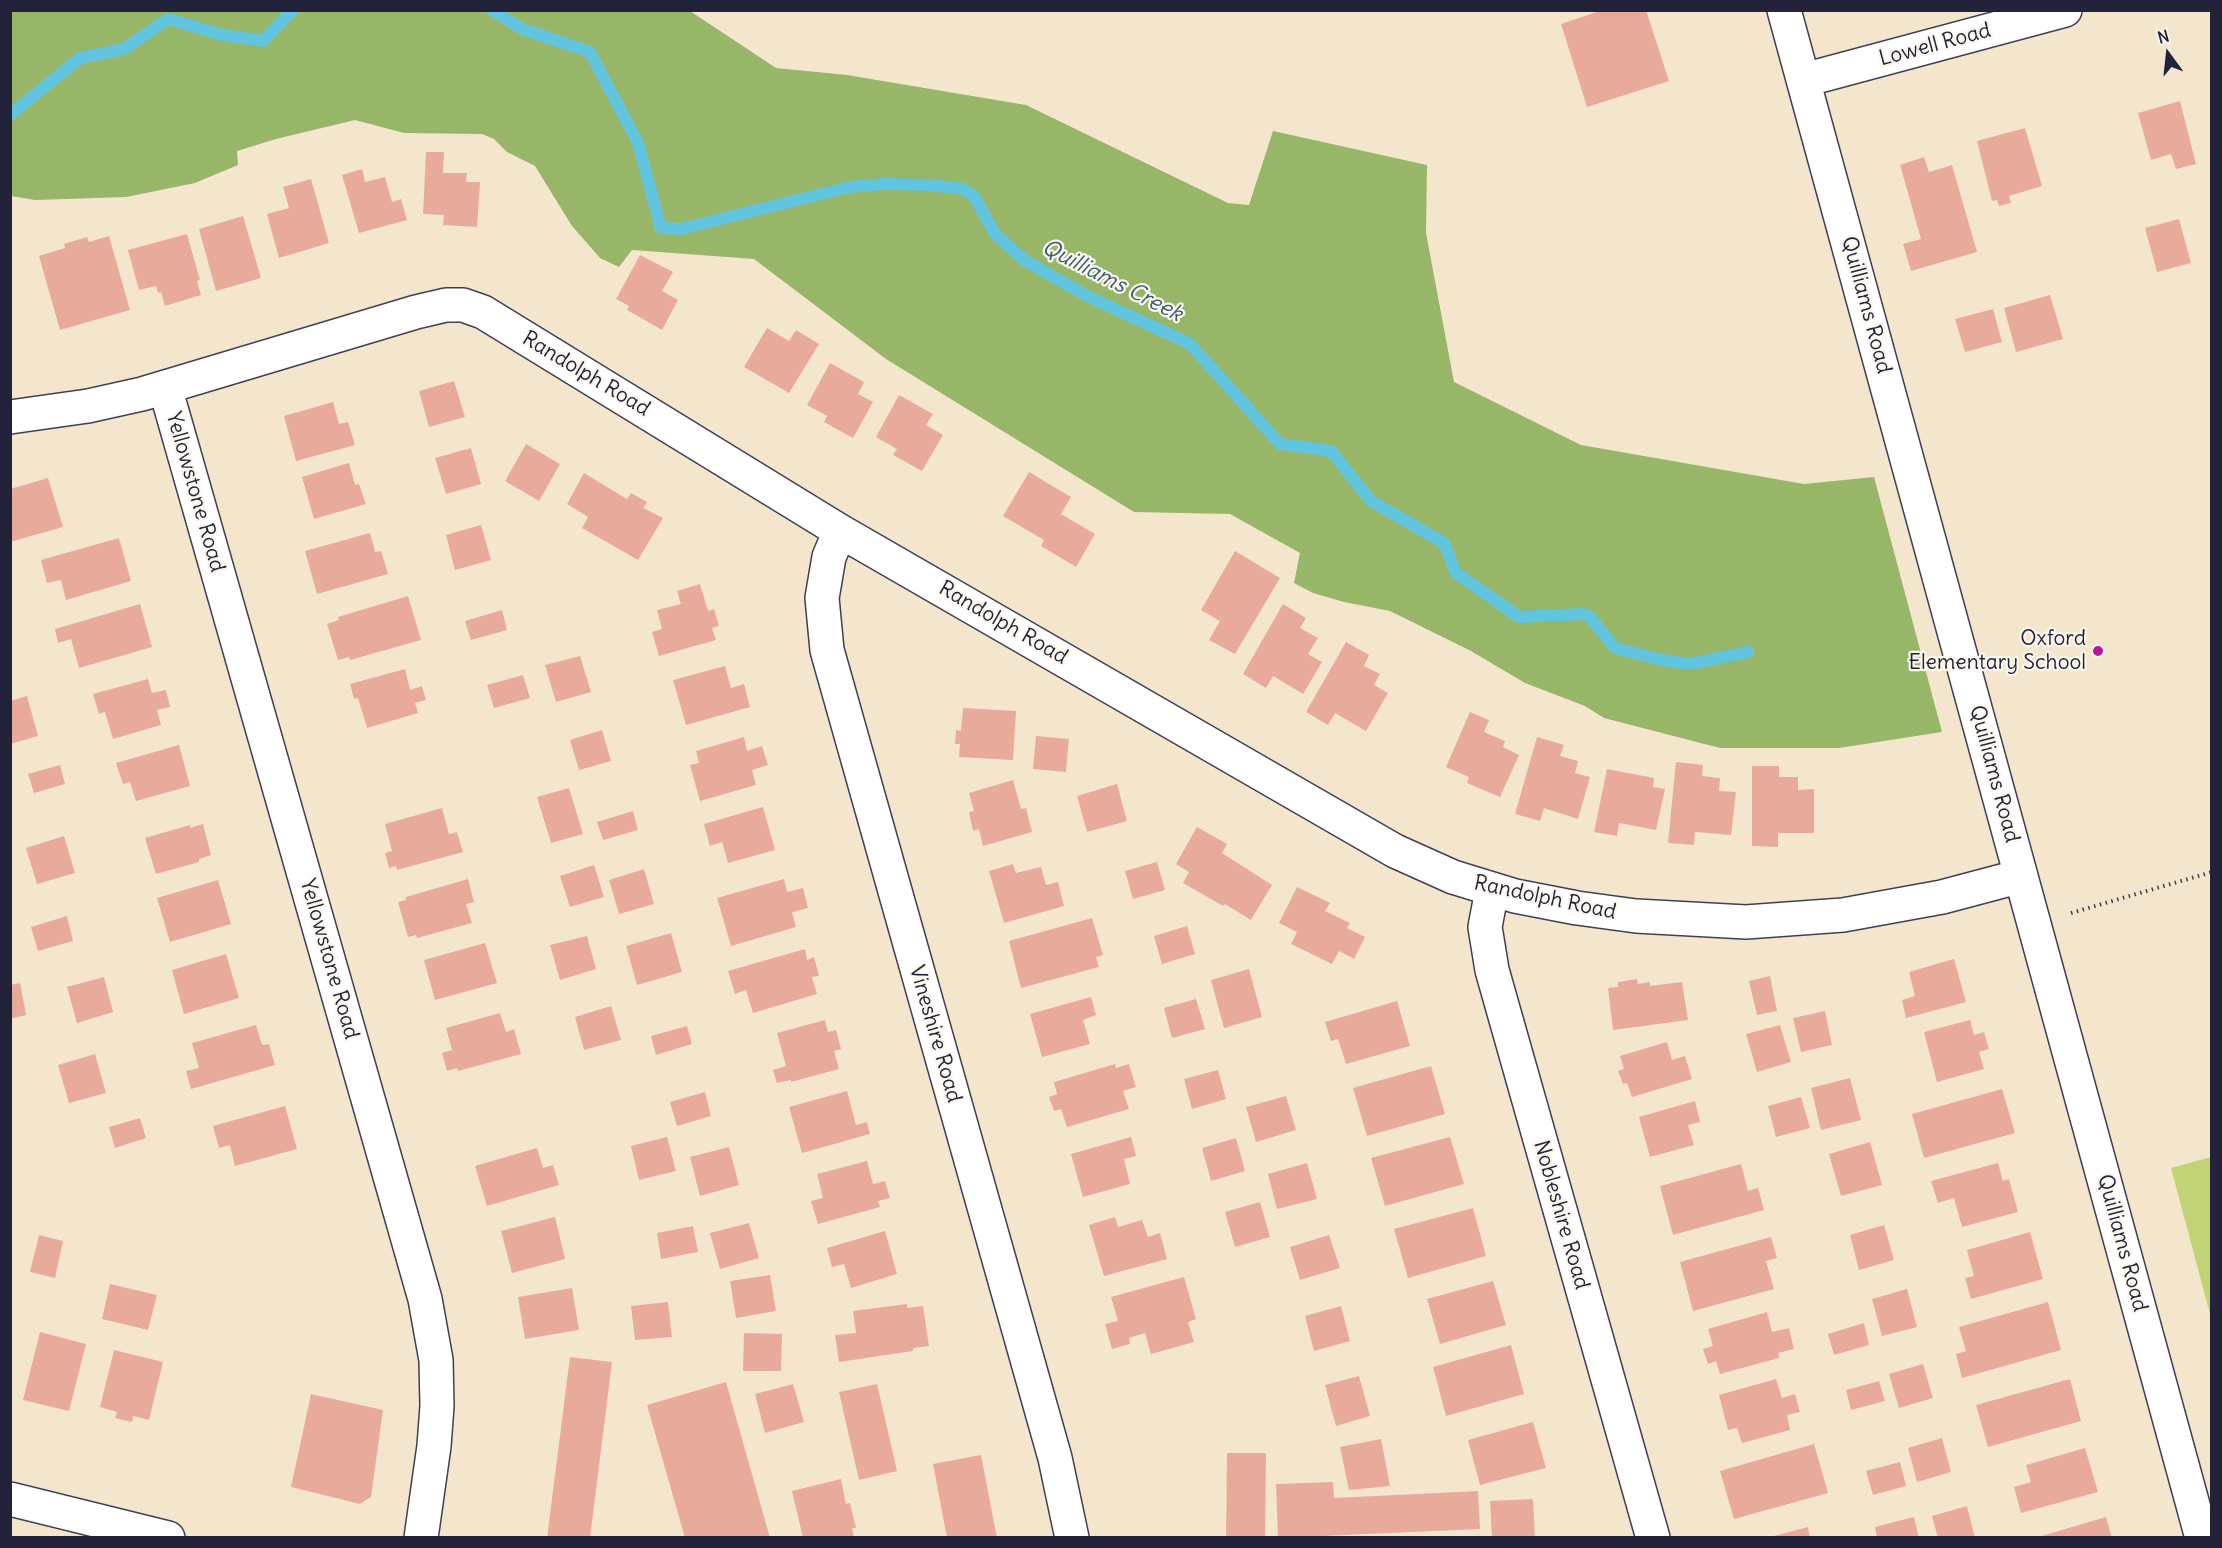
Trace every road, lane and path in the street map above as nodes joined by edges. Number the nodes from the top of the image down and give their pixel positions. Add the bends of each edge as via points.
1 (1784, 10) edge
2 (2065, 10) edge
3 (1804, 80) junction
4 (165, 387) junction
5 (10, 417) edge
6 (840, 531) junction
7 (2211, 872) edge
8 (2021, 876) junction
9 (1492, 890) junction
10 (2064, 915) dead end
11 (10, 1499) edge
12 (168, 1538) edge
13 (421, 1538) edge
14 (1072, 1538) edge
15 (1653, 1538) edge
16 (2202, 1538) edge

1 - 3 street, Quilliams Road
2 - 3 street, Lowell Road
3 - 8 street, Quilliams Road
4 - 5 street, Randolph Road via 88,405
4 - 6 street, Randolph Road via 416,312 463,305 483,312
4 - 13 street, Yellowstone Road via 425,1299 436,1360 437,1406
6 - 9 street, Randolph Road via 1395,851
6 - 14 street, Vineshire Road via 829,557 822,598 827,650 1052,1446
7 - 10 path
8 - 9 street, Randolph Road via 1942,897 1843,915 1746,922 1636,916 1547,903
8 - 16 street, Quilliams Road
9 - 15 street, Nobleshire Road via 1485,927 1492,970
11 - 12 street

